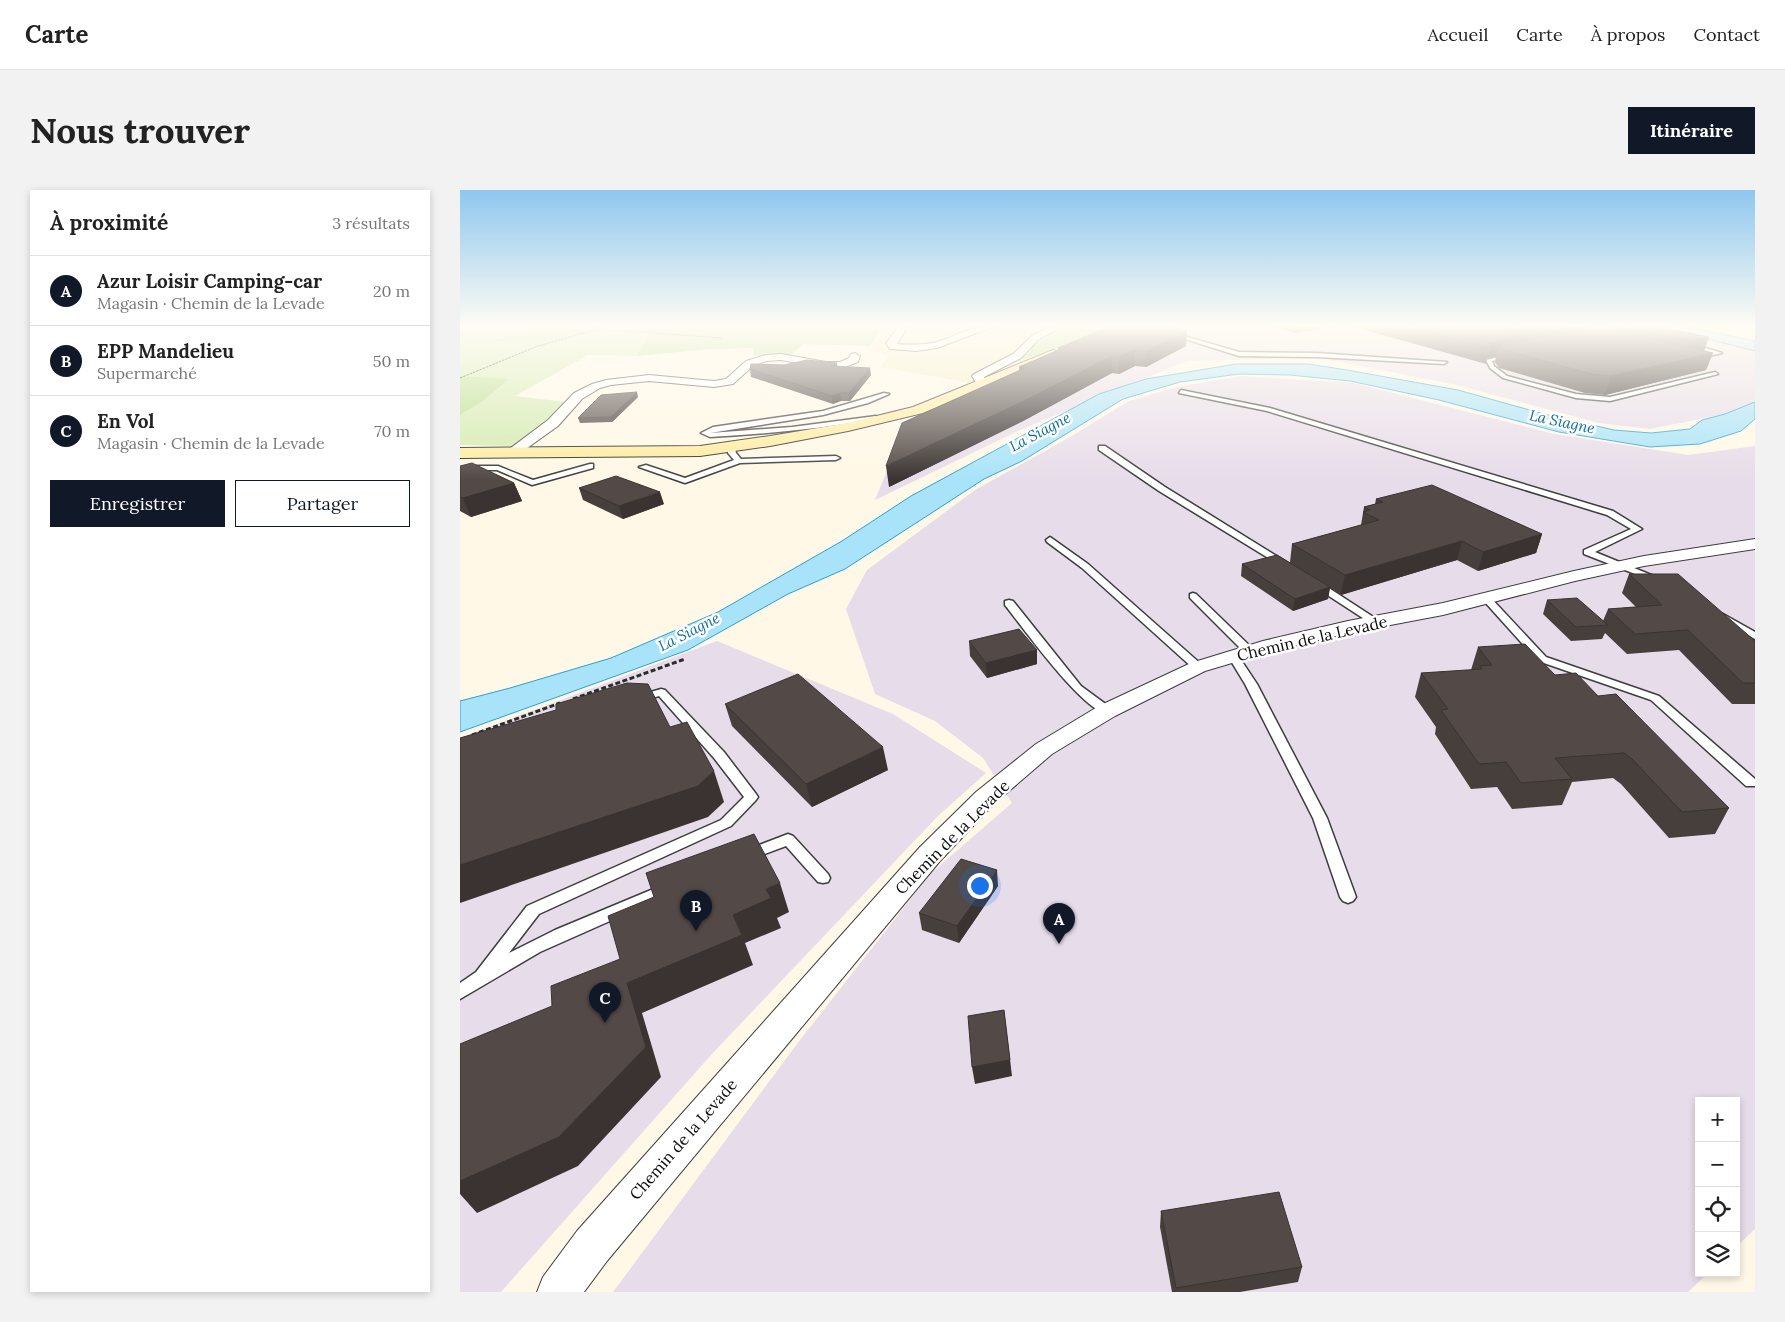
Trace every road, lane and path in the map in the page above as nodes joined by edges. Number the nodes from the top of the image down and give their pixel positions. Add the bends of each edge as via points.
1 (734, 377) edge
2 (979, 377) edge
3 (1001, 377) edge
4 (1511, 377) edge
5 (1701, 377) edge
6 (982, 384) junction
7 (1181, 392) dead end
8 (886, 394) dead end
9 (913, 411) junction
10 (935, 413) edge
11 (731, 447) junction
12 (1102, 448) dead end
13 (460, 453) edge
14 (511, 453) junction
15 (836, 458) dead end
16 (644, 460) junction
17 (739, 461) junction
18 (590, 466) dead end
19 (460, 472) edge
20 (1050, 540) dead end
21 (1755, 544) edge
22 (1620, 566) junction
23 (1292, 569) edge
24 (1309, 579) edge
25 (1662, 582) edge
26 (1193, 596) dead end
27 (1486, 598) junction
28 (1009, 603) dead end
29 (1713, 610) edge
30 (1376, 622) junction
31 (1755, 636) edge
32 (1241, 654) junction
33 (685, 659) dead end
34 (1198, 667) junction
35 (573, 699) edge
36 (563, 702) edge
37 (624, 704) edge
38 (1107, 711) junction
39 (469, 736) edge
40 (1750, 783) dead end
41 (733, 862) edge
42 (823, 878) dead end
43 (679, 884) edge
44 (1348, 898) dead end
45 (483, 975) junction
46 (460, 992) edge
47 (558, 1292) edge

1 - 14 street via 729,382 714,384 650,378 596,386 578,396 553,423
2 - 6 street
3 - 6 main road
4 - 5 lane via 1576,396 1610,399
6 - 9 main road
7 - 22 lane via 1268,409 1610,513 1638,529 1587,552
8 - 9 lane via 830,412 704,433 844,423
9 - 10 lane
9 - 11 main road via 848,427
11 - 16 main road
11 - 17 lane
12 - 23 lane
13 - 14 main road
14 - 16 main road
15 - 17 lane
16 - 17 lane via 685,481
18 - 19 lane via 532,483 498,468
20 - 34 lane via 1086,566
21 - 22 street, Chemin de la Levade
22 - 25 lane
22 - 27 street, Chemin de la Levade
24 - 30 lane
26 - 32 lane
27 - 30 street, Chemin de la Levade
27 - 40 lane via 1542,659 1654,698
28 - 38 lane via 1077,688
29 - 31 lane
30 - 32 street, Chemin de la Levade
32 - 34 street, Chemin de la Levade
32 - 44 lane via 1252,684 1320,818
33 - 35 path
34 - 38 street, Chemin de la Levade
36 - 39 path
37 - 45 lane via 661,692 719,755 751,797 726,823 533,910
38 - 47 street, Chemin de la Levade via 1044,749 986,798 930,854 592,1246
41 - 42 lane via 788,839
43 - 45 lane via 561,933
45 - 46 lane

